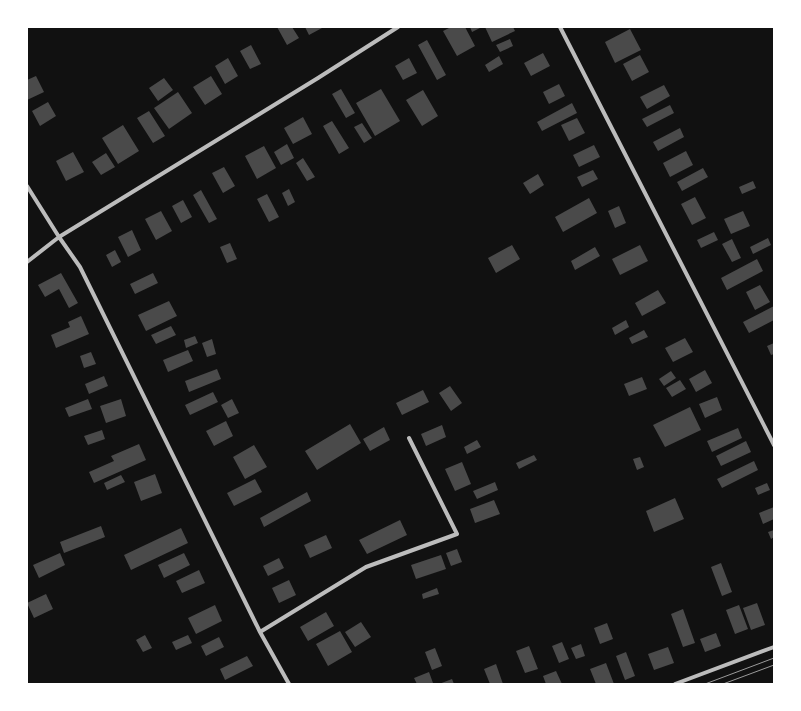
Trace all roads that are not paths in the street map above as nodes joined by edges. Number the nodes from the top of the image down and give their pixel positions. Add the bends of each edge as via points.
1 (398, 27) edge
2 (560, 27) edge
3 (27, 186) edge
4 (59, 237) junction
5 (27, 262) edge
6 (409, 438) dead end
7 (774, 445) edge
8 (260, 632) junction
9 (774, 647) edge
10 (289, 684) edge
11 (675, 684) edge

1 - 4 street
2 - 7 street
3 - 4 street
4 - 5 street
4 - 8 street via 80,267
6 - 8 street via 457,534 366,567
8 - 10 street
9 - 11 street

